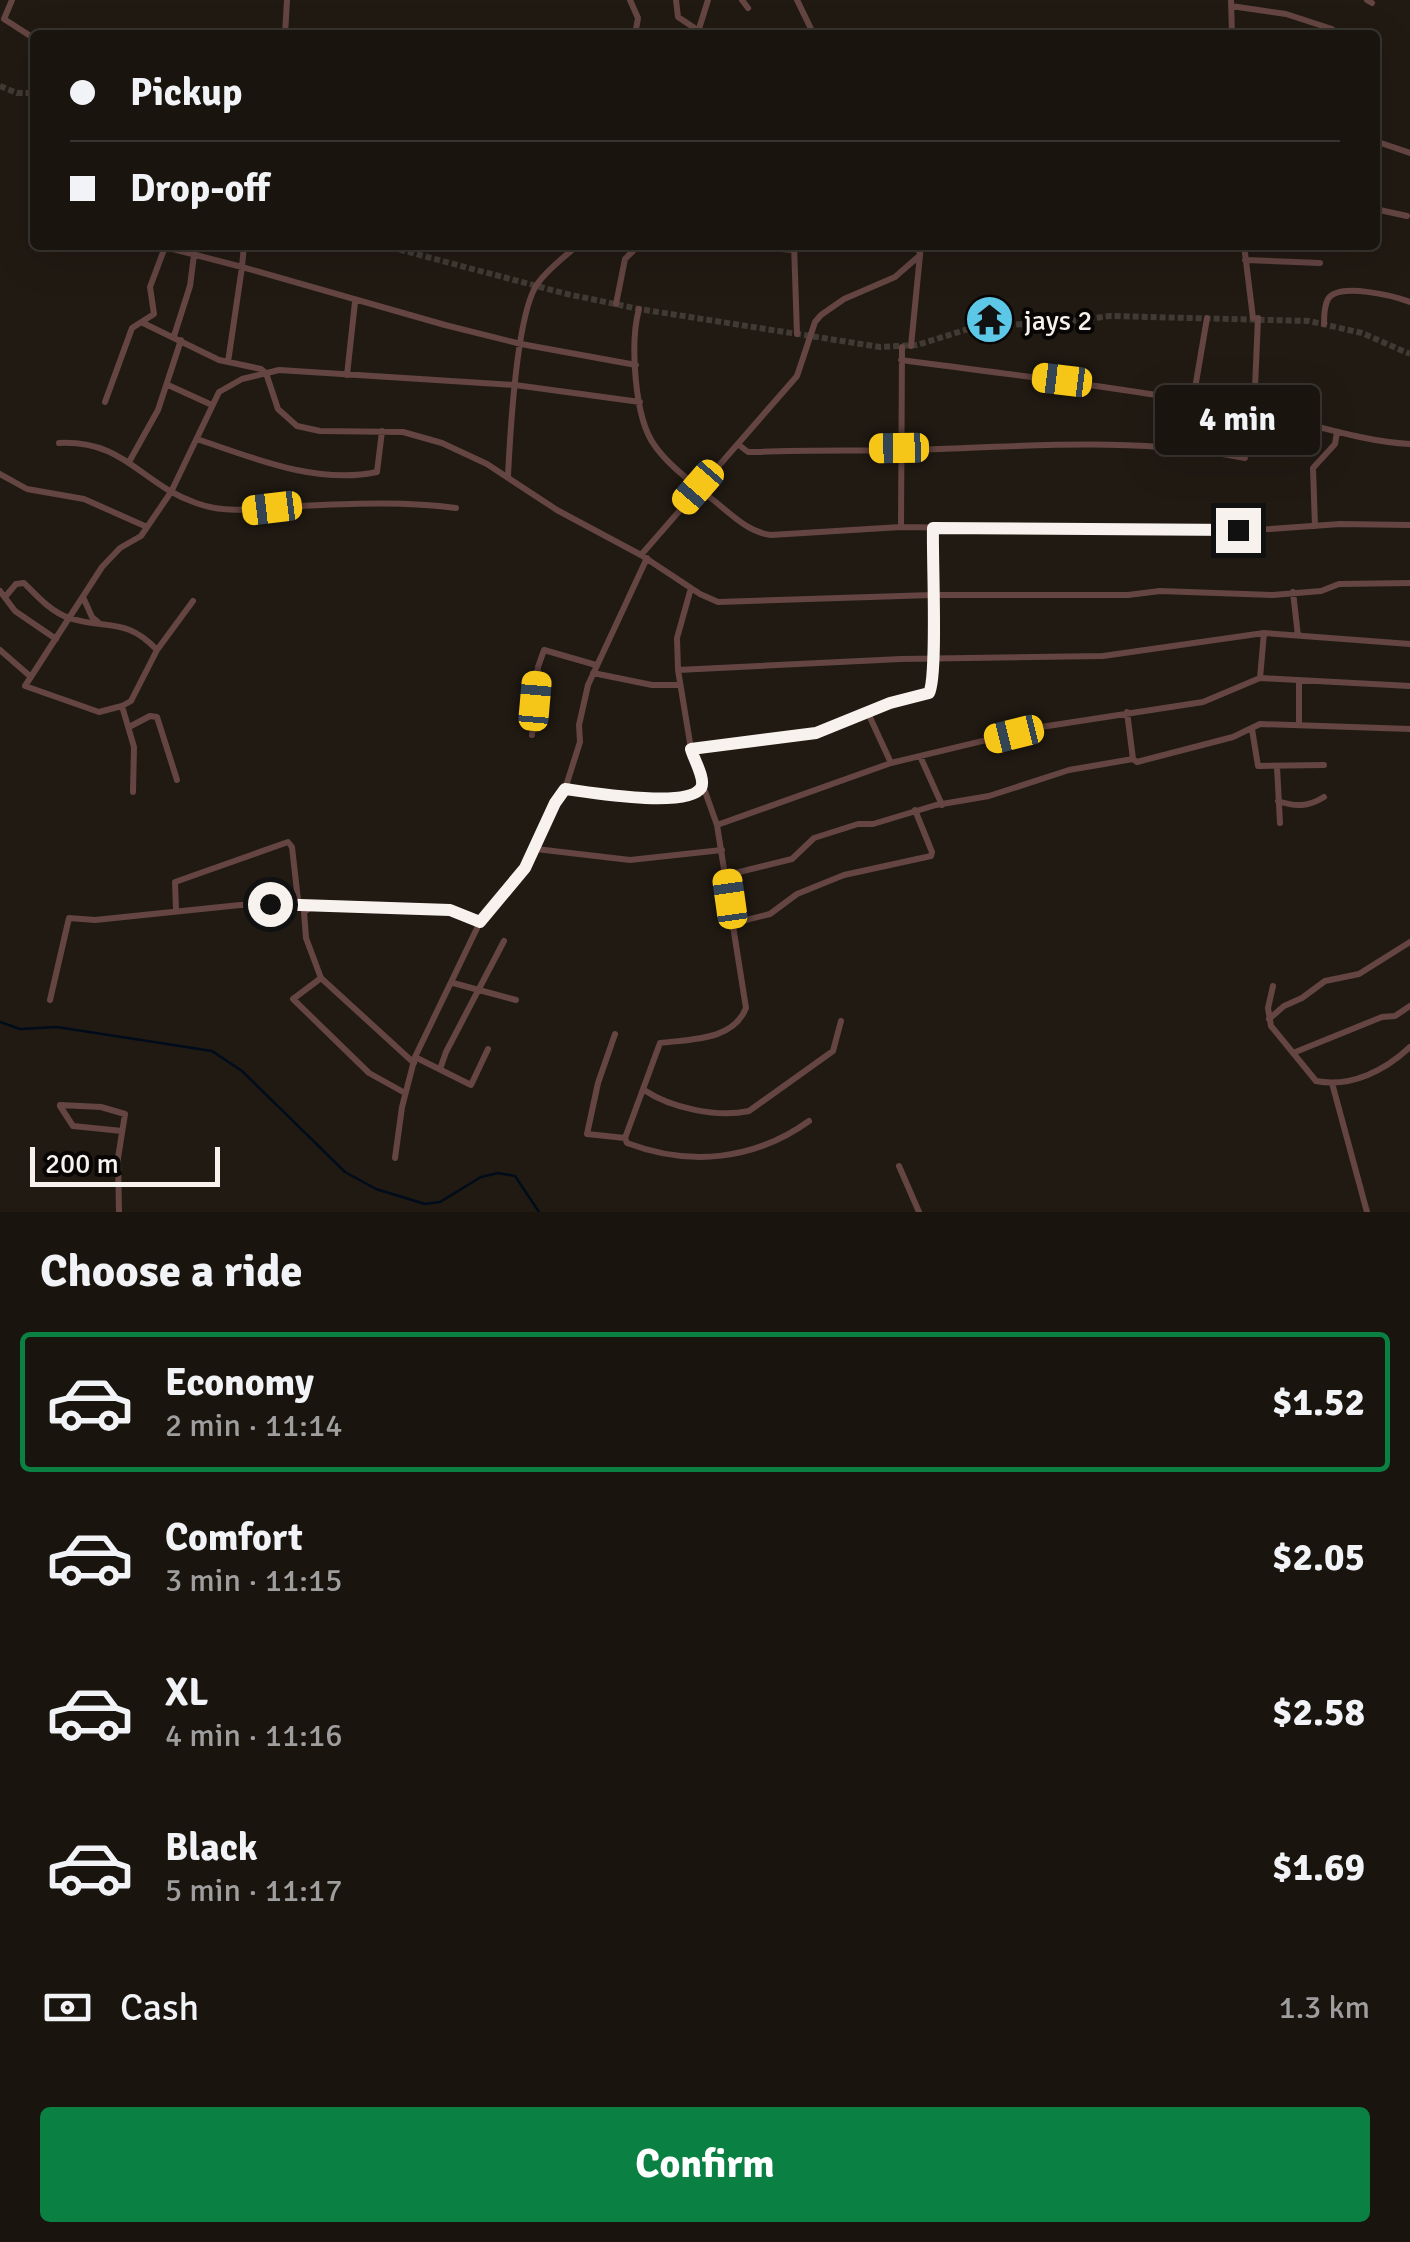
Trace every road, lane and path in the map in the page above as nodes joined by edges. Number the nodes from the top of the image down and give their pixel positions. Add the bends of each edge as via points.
1 (12, 0) edge
2 (288, 0) edge
3 (630, 0) edge
4 (676, 0) edge
5 (708, 0) edge
6 (742, 0) edge
7 (798, 0) edge
8 (1231, 3) edge
9 (748, 8) dead end
10 (1332, 29) dead end
11 (285, 30) edge
12 (635, 30) edge
13 (694, 30) edge
14 (699, 30) edge
15 (812, 30) edge
16 (1232, 30) edge
17 (30, 36) edge
18 (1380, 143) edge
19 (1410, 153) edge
20 (1380, 211) edge
21 (1407, 216) dead end
22 (162, 250) edge
23 (175, 250) edge
24 (244, 250) edge
25 (573, 250) edge
26 (634, 250) edge
27 (794, 250) edge
28 (1244, 250) edge
29 (920, 251) edge
30 (194, 255) junction
31 (1245, 260) junction
32 (1320, 263) dead end
33 (242, 268) junction
34 (355, 302) junction
35 (1410, 302) edge
36 (616, 304) dead end
37 (639, 310) dead end
38 (1208, 318) dead end
39 (143, 323) junction
40 (1324, 324) dead end
41 (797, 334) dead end
42 (178, 338) junction
43 (521, 344) junction
44 (902, 346) dead end
45 (911, 346) dead end
46 (901, 360) junction
47 (228, 362) junction
48 (636, 365) junction
49 (266, 373) junction
50 (347, 375) junction
51 (168, 385) junction
52 (516, 385) junction
53 (105, 402) dead end
54 (640, 402) junction
55 (1194, 402) junction
56 (212, 405) junction
57 (1254, 412) junction
58 (382, 431) junction
59 (1338, 432) junction
60 (196, 439) junction
61 (59, 443) dead end
62 (1410, 444) edge
63 (740, 445) junction
64 (1185, 447) junction
65 (899, 448) junction
66 (1246, 458) dead end
67 (128, 462) junction
68 (0, 474) edge
69 (508, 478) junction
70 (698, 487) junction
71 (172, 492) junction
72 (456, 508) dead end
73 (1410, 525) edge
74 (1315, 526) junction
75 (147, 527) junction
76 (900, 528) junction
77 (933, 528) junction
78 (644, 557) junction
79 (1410, 583) edge
80 (691, 588) junction
81 (1294, 592) junction
82 (3, 594) edge
83 (932, 596) junction
84 (84, 597) junction
85 (193, 602) dead end
86 (70, 618) junction
87 (100, 624) junction
88 (1264, 632) junction
89 (1298, 636) junction
90 (56, 640) junction
91 (1410, 644) edge
92 (0, 650) edge
93 (158, 650) junction
94 (934, 658) junction
95 (594, 669) junction
96 (678, 670) junction
97 (31, 677) junction
98 (1260, 678) junction
99 (1299, 681) junction
100 (680, 686) junction
101 (1410, 686) edge
102 (122, 706) junction
103 (1127, 712) junction
104 (868, 714) junction
105 (1298, 724) junction
106 (129, 727) junction
107 (1410, 728) edge
108 (1252, 730) junction
109 (532, 734) dead end
110 (691, 749) junction
111 (920, 756) junction
112 (1134, 759) junction
113 (891, 763) junction
114 (1324, 765) dead end
115 (1277, 768) junction
116 (177, 780) dead end
117 (702, 781) junction
118 (565, 789) junction
119 (133, 792) dead end
120 (1324, 797) dead end
121 (1278, 802) junction
122 (942, 805) junction
123 (915, 810) junction
124 (1280, 823) dead end
125 (717, 825) junction
126 (536, 849) junction
127 (722, 850) junction
128 (727, 876) junction
129 (300, 904) junction
130 (310, 908) junction
131 (176, 910) junction
132 (480, 922) junction
133 (734, 923) junction
134 (504, 941) dead end
135 (1410, 942) edge
136 (321, 978) junction
137 (452, 983) junction
138 (1273, 986) dead end
139 (478, 990) junction
140 (50, 1000) dead end
141 (516, 1000) dead end
142 (1410, 1006) edge
143 (1269, 1019) junction
144 (841, 1022) dead end
145 (616, 1034) dead end
146 (1410, 1047) edge
147 (488, 1049) dead end
148 (1293, 1053) junction
149 (415, 1060) junction
150 (440, 1069) junction
151 (1332, 1083) junction
152 (644, 1090) junction
153 (406, 1093) junction
154 (809, 1120) dead end
155 (122, 1131) junction
156 (624, 1138) junction
157 (395, 1158) dead end
158 (900, 1166) dead end
159 (119, 1212) edge
160 (919, 1212) edge
161 (1367, 1212) edge

1 - 17 street via 4,19
2 - 11 street
3 - 12 street
4 - 13 street via 678,17
5 - 14 street
6 - 9 street
7 - 15 street
8 - 10 street
8 - 16 street
18 - 19 street
20 - 21 street
22 - 39 street via 150,286 154,314
23 - 30 street
24 - 33 street
25 - 43 street via 535,286
26 - 36 street via 625,258
27 - 41 street
28 - 31 street
29 - 45 street
29 - 63 street via 895,277 814,322 797,376
30 - 33 street
30 - 42 street
31 - 32 street
31 - 57 street via 1255,318
33 - 34 street
33 - 47 street
34 - 43 street
34 - 50 street
35 - 40 street via 1338,292 1326,304
37 - 48 street
38 - 55 street
39 - 42 street
39 - 53 street via 132,328
42 - 47 street
42 - 51 street
43 - 48 street
43 - 52 street
44 - 46 street
46 - 55 street
46 - 65 street
47 - 49 street
48 - 54 street
49 - 50 street
49 - 56 street via 224,386
49 - 58 street via 278,408 298,426
50 - 52 street
51 - 56 street
51 - 67 street
52 - 54 street
52 - 69 street
54 - 70 street via 656,448
55 - 57 street
55 - 64 street
56 - 60 street
57 - 59 street
58 - 60 street via 377,472 353,475 279,466
58 - 69 street via 431,439
59 - 62 street
59 - 74 street via 1313,468
60 - 71 street
61 - 67 street via 92,443
63 - 65 street via 748,452
63 - 70 street
64 - 65 street
64 - 66 street
65 - 76 street
67 - 71 street
68 - 75 street
69 - 78 street
70 - 76 street via 764,534
70 - 78 street
71 - 72 street via 228,510 408,502
71 - 75 street
73 - 74 street
74 - 77 street
75 - 84 street via 114,554
76 - 77 street
77 - 83 street
78 - 80 street
78 - 95 street
79 - 81 street
80 - 83 street via 727,602
80 - 96 street via 677,638
81 - 83 street
81 - 89 street
82 - 86 street via 24,583
82 - 90 street via 14,611
83 - 94 street
84 - 86 street
84 - 87 street
85 - 93 street
86 - 87 street
86 - 90 street
87 - 93 street via 136,631
88 - 89 street
88 - 94 street via 1121,655
88 - 98 street
89 - 91 street
90 - 97 street
92 - 97 street
93 - 102 street via 146,678
94 - 96 street
94 - 104 street via 929,693
95 - 100 street
95 - 109 street via 544,650
95 - 118 street
96 - 100 street
97 - 102 street via 24,686 84,709
98 - 99 street
98 - 103 street via 1203,702
99 - 101 street
99 - 105 street
100 - 110 street
102 - 106 street
103 - 111 street
103 - 112 street
104 - 110 street via 816,733
104 - 113 street
105 - 107 street
105 - 108 street
106 - 116 street via 157,717
106 - 119 street
108 - 112 street
108 - 115 street via 1256,765
110 - 117 street
111 - 113 street
111 - 122 street
112 - 122 street
113 - 125 street
114 - 115 street
115 - 121 street
117 - 118 street via 692,794 662,798
117 - 125 street
118 - 126 street
120 - 121 street via 1307,806
121 - 124 street
122 - 123 street
123 - 128 street via 814,838 792,859
123 - 133 street via 931,856 844,875 797,894 770,914
125 - 127 street
126 - 127 street via 630,860
126 - 132 street
127 - 128 street
128 - 133 street
129 - 130 street
129 - 131 street
129 - 131 street via 288,842 177,881
130 - 132 street via 450,910
130 - 136 street via 304,912 305,934
131 - 140 street via 69,918
132 - 137 street
133 - 152 street via 746,1000 741,1019 720,1033 661,1043
134 - 139 street
135 - 143 street via 1359,974 1326,981
136 - 149 street
136 - 153 street via 293,999 369,1073
137 - 139 street
137 - 149 street
138 - 143 street
139 - 141 street
139 - 150 street
142 - 148 street
143 - 148 street
144 - 152 street via 833,1051 749,1111 685,1106
145 - 156 street via 588,1134
146 - 151 street via 1385,1068
147 - 150 street via 471,1084
148 - 151 street via 1313,1079
149 - 150 street
149 - 153 street
151 - 161 street
152 - 156 street
153 - 157 street
154 - 156 street via 762,1148 716,1156 665,1156
155 - 155 street via 74,1126 60,1105 121,1112
155 - 159 street
158 - 160 street

